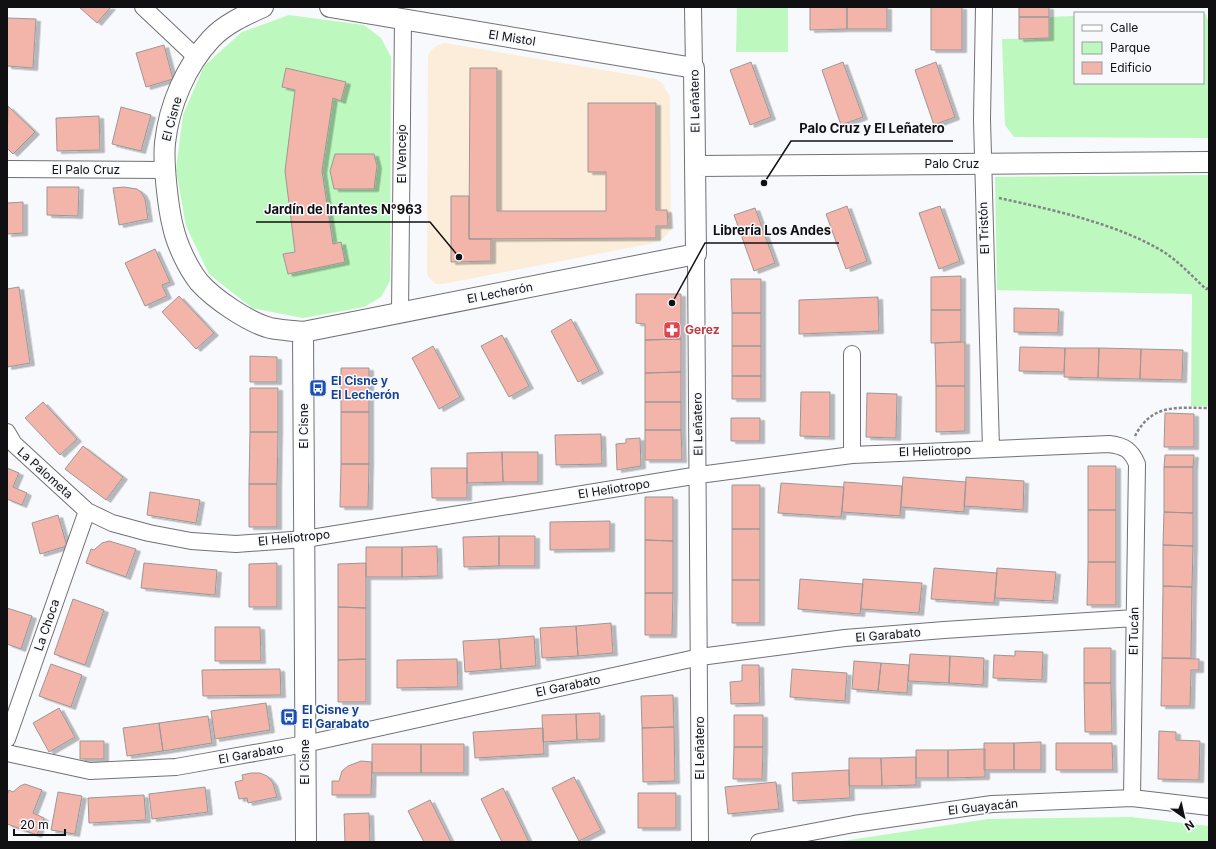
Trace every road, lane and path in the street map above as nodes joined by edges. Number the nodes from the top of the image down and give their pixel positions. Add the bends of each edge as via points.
1 (143, 7) edge
2 (263, 7) edge
3 (330, 7) edge
4 (693, 7) edge
5 (984, 7) edge
6 (403, 19) junction
7 (196, 57) junction
8 (694, 68) junction
9 (1209, 162) edge
10 (982, 164) junction
11 (696, 166) junction
12 (7, 169) edge
13 (165, 170) junction
14 (983, 194) junction
15 (696, 254) junction
16 (1207, 289) edge
17 (1209, 293) edge
18 (400, 313) junction
19 (303, 332) junction
20 (852, 354) dead end
21 (1209, 408) edge
22 (9, 440) edge
23 (991, 449) junction
24 (852, 455) junction
25 (1134, 459) junction
26 (699, 475) junction
27 (87, 511) junction
28 (305, 539) junction
29 (1135, 618) junction
30 (700, 657) junction
31 (7, 739) edge
32 (305, 744) junction
33 (7, 753) edge
34 (1132, 798) junction
35 (1209, 807) edge
36 (306, 842) edge
37 (700, 842) edge
38 (759, 842) edge

1 - 7 street
2 - 7 street, El Cisne via 237,19 212,37
3 - 6 street, El Mistol
4 - 8 street, El Leñatero
5 - 10 street, El Tristón
6 - 8 street, El Mistol
6 - 18 street, El Vencejo
7 - 13 street, El Cisne via 172,110 165,143
8 - 11 street, El Leñatero
9 - 10 street, Palo Cruz
10 - 11 street, Palo Cruz
10 - 14 street, El Tristón
11 - 15 street, El Leñatero
12 - 13 street, El Palo Cruz
13 - 19 street, El Cisne via 173,228 185,258 199,282 246,318 270,328
14 - 16 path via 1071,215 1117,231 1166,254
14 - 23 street, El Tristón
15 - 18 street, El Lecherón
15 - 26 street, El Leñatero
16 - 17 path
18 - 19 street, El Lecherón
19 - 28 street, El Cisne
20 - 24 street
21 - 25 path via 1171,408 1161,410 1150,417 1134,440
22 - 27 street, La Palometa
23 - 24 street, El Heliotropo
23 - 25 street, El Heliotropo via 1109,444 1122,446
24 - 26 street, El Heliotropo
25 - 29 street, El Tucán
26 - 28 street, El Heliotropo
26 - 30 street, El Leñatero
27 - 28 street, El Heliotropo via 112,523 149,534 191,541 236,544
27 - 31 street, La Choca
28 - 32 street, El Cisne
29 - 30 street, El Garabato via 852,638
29 - 34 street, El Tucán
30 - 32 street, El Garabato
30 - 37 street, El Leñatero
32 - 33 street, El Garabato via 176,767 90,771
32 - 36 street, El Cisne
34 - 35 street, El Guayacán
34 - 38 street, El Guayacán via 992,804 854,824

